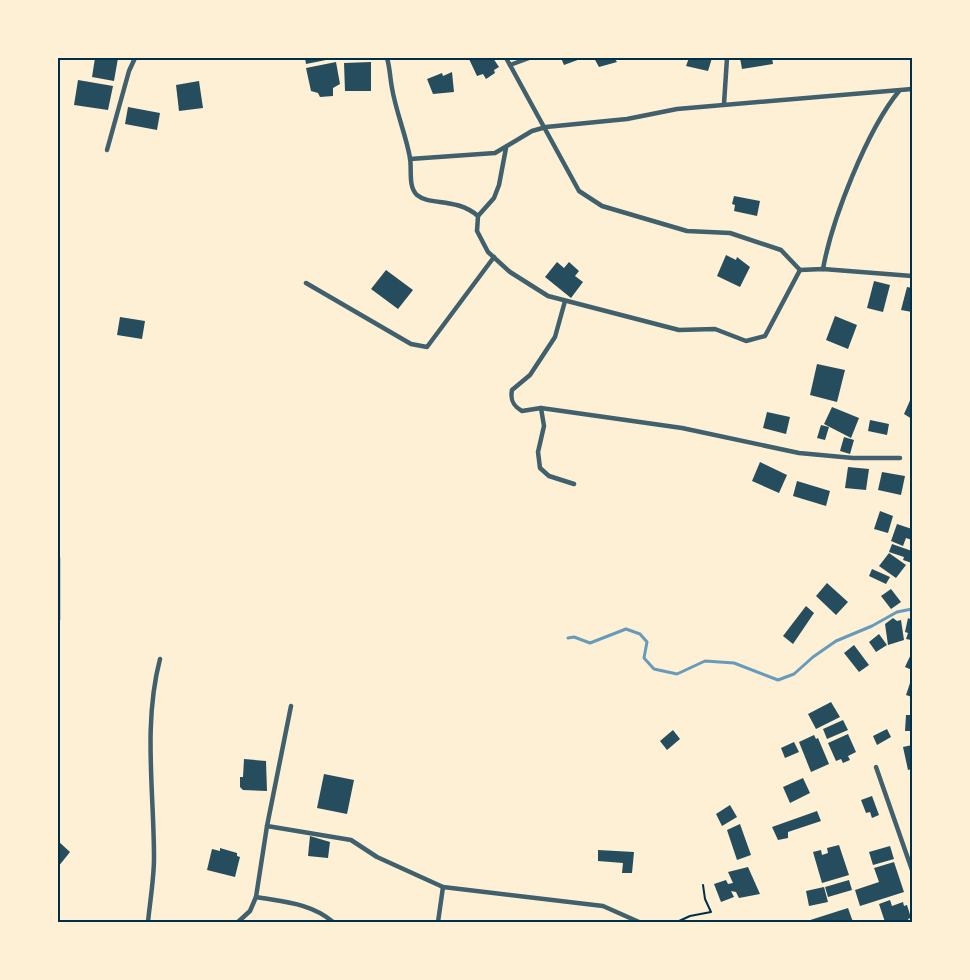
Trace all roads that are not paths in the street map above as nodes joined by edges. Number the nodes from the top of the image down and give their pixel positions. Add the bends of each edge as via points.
1 (135, 58) edge
2 (387, 58) edge
3 (506, 58) edge
4 (529, 58) edge
5 (727, 58) edge
6 (510, 65) junction
7 (912, 89) edge
8 (899, 91) junction
9 (724, 104) junction
10 (546, 127) junction
11 (506, 148) junction
12 (107, 150) dead end
13 (410, 159) junction
14 (478, 216) junction
15 (494, 257) junction
16 (823, 268) junction
17 (800, 270) junction
18 (912, 276) edge
19 (306, 283) dead end
20 (565, 301) junction
21 (541, 408) junction
22 (900, 458) dead end
23 (574, 484) dead end
24 (58, 558) edge
25 (58, 620) edge
26 (160, 660) dead end
27 (291, 706) dead end
28 (876, 767) dead end
29 (267, 826) junction
30 (912, 870) edge
31 (443, 887) junction
32 (256, 897) junction
33 (148, 922) edge
34 (238, 922) edge
35 (333, 922) edge
36 (438, 922) edge
37 (639, 922) edge

1 - 12 street
2 - 13 street
3 - 6 street
4 - 6 street
5 - 9 street
6 - 10 street
7 - 8 street
8 - 9 street
8 - 16 street via 883,114 849,188
9 - 10 street
10 - 11 street via 525,134
10 - 17 street via 579,191 602,206 687,231 739,236 782,250
11 - 13 street via 484,155
11 - 14 street via 499,186 494,198
13 - 14 street via 412,188 416,194 464,205
14 - 15 street via 477,231
15 - 19 street via 427,347 410,344
15 - 20 street via 510,272 548,296
16 - 17 street
16 - 18 street
17 - 20 street via 766,336 746,341 715,329 679,330
20 - 21 street via 555,337 530,375 512,390 512,402 522,412
21 - 22 street via 682,428 799,453
21 - 23 street via 544,426 538,452 540,468 549,476
24 - 25 street
26 - 33 street via 153,688 150,776 154,859
27 - 29 street
28 - 30 street
29 - 31 street via 351,840 377,857
29 - 32 street
31 - 36 street
31 - 37 street via 603,906
32 - 34 street via 250,911
32 - 35 street via 304,905

